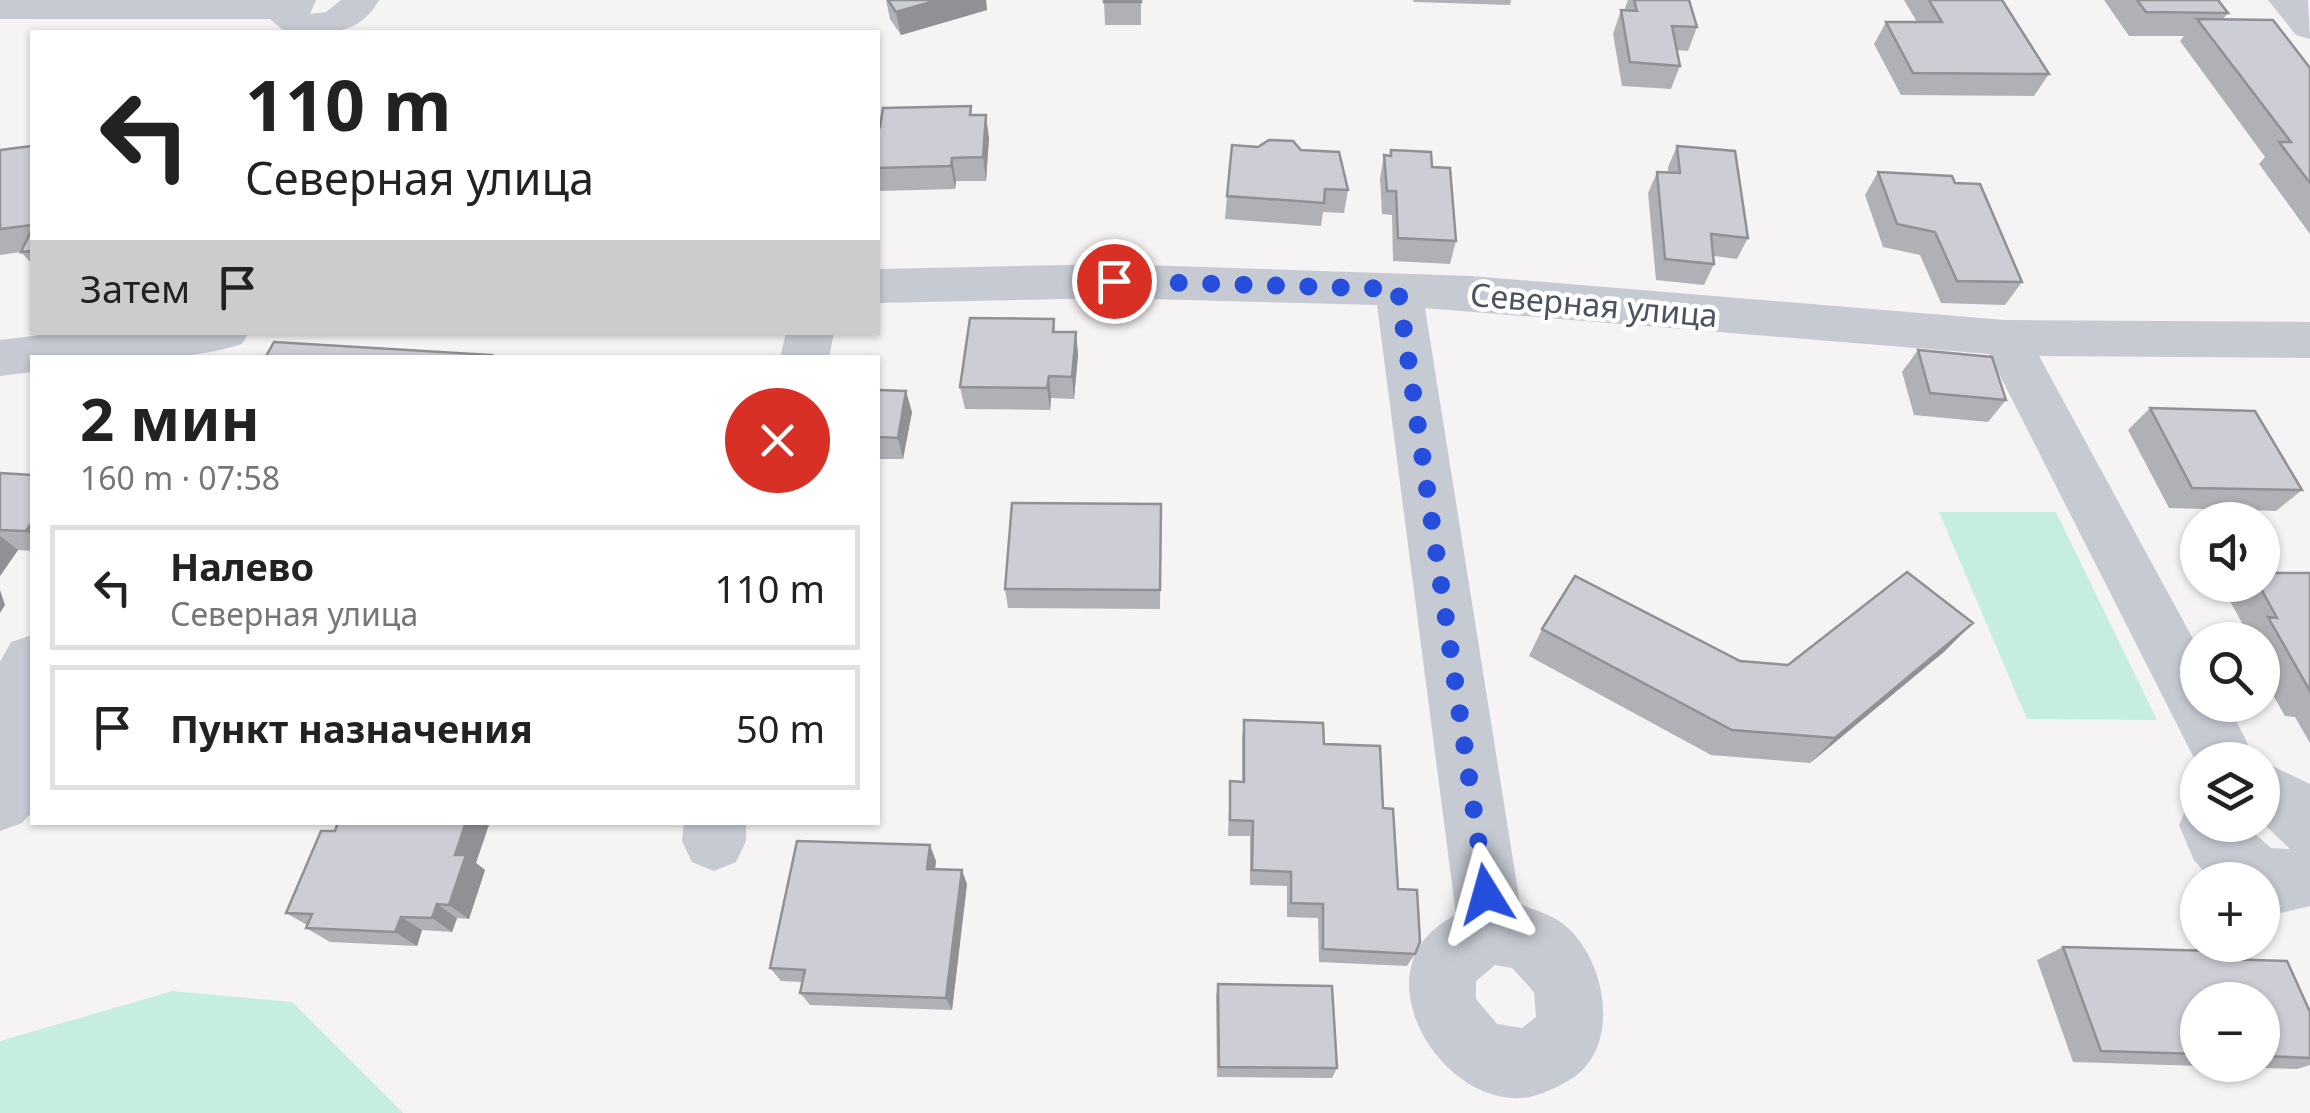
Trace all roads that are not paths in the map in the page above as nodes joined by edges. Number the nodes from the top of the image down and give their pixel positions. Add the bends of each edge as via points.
1 (360, 0) edge
2 (2287, 0) edge
3 (294, 3) edge
4 (0, 7) edge
5 (2310, 27) edge
6 (880, 286) edge
7 (1398, 289) junction
8 (206, 335) edge
9 (2005, 338) junction
10 (2310, 340) edge
11 (0, 358) edge
12 (30, 664) edge
13 (0, 716) edge
14 (0, 729) edge
15 (2217, 742) edge
16 (2280, 798) edge
17 (0, 802) edge
18 (2310, 827) edge
19 (2219, 842) edge
20 (2310, 874) edge
21 (1491, 932) dead end

1 - 3 street via 350,15 311,27 291,21
2 - 5 street
3 - 4 street
6 - 7 street, Северная улица via 1114,281
7 - 9 street, Северная улица
7 - 21 street
8 - 11 street
9 - 10 street, Северная улица
9 - 15 street
12 - 13 street
14 - 17 street via 24,738 30,751 22,776
16 - 18 street
19 - 20 street via 2266,878 2287,882

